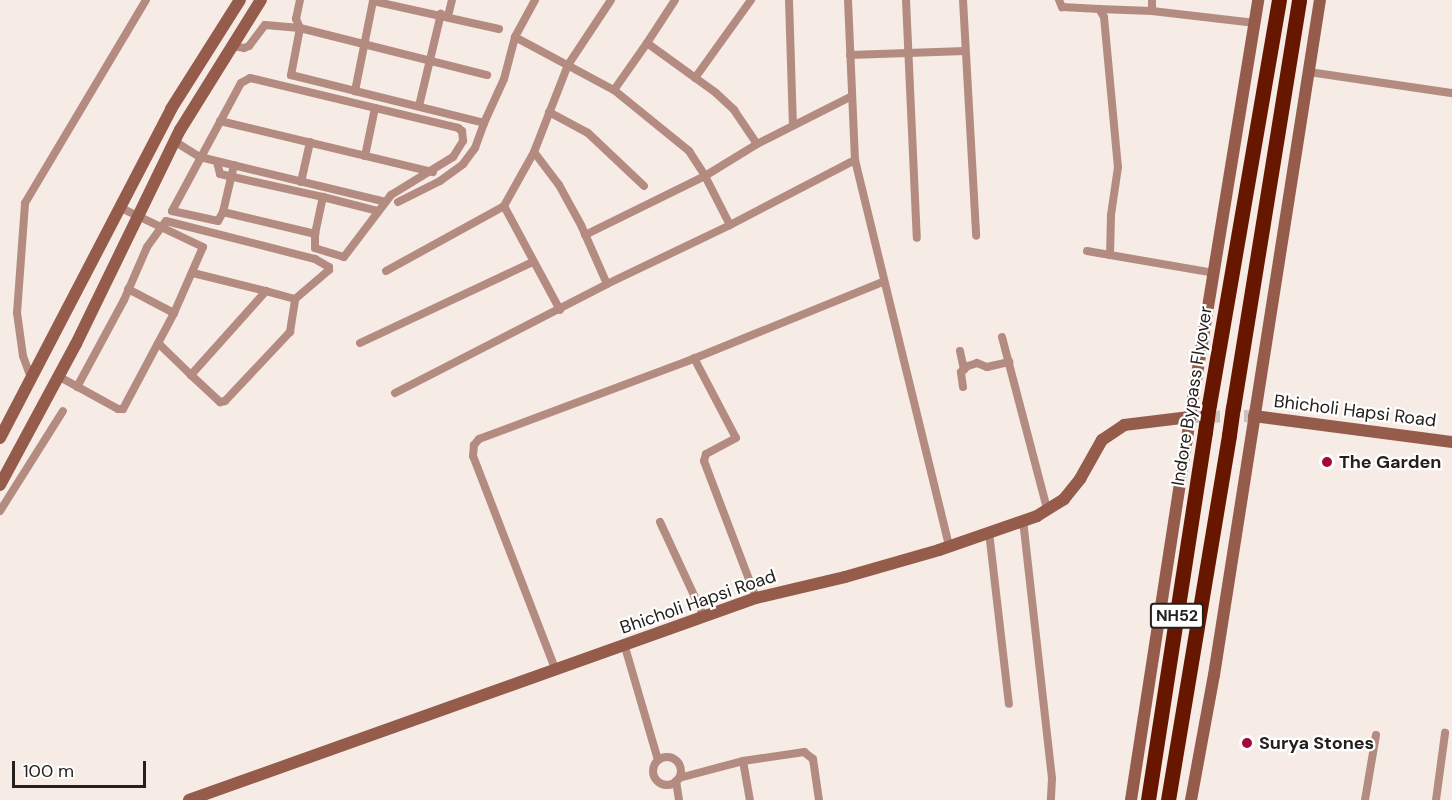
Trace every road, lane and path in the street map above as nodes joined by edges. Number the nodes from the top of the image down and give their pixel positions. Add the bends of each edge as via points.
1 (146, 0) edge
2 (240, 0) edge
3 (261, 0) edge
4 (300, 0) edge
5 (452, 0) edge
6 (535, 0) edge
7 (611, 0) edge
8 (675, 0) edge
9 (751, 0) edge
10 (789, 0) edge
11 (848, 0) edge
12 (906, 0) edge
13 (963, 0) edge
14 (1059, 0) edge
15 (1152, 0) edge
16 (1258, 0) edge
17 (1279, 0) edge
18 (1299, 0) edge
19 (1320, 0) edge
20 (374, 1) edge
21 (1099, 9) junction
22 (1152, 11) junction
23 (444, 15) junction
24 (1255, 23) junction
25 (300, 27) junction
26 (499, 29) dead end
27 (515, 37) junction
28 (647, 43) junction
29 (365, 45) junction
30 (232, 46) junction
31 (965, 51) junction
32 (910, 54) junction
33 (850, 55) junction
34 (430, 61) junction
35 (568, 65) junction
36 (1309, 72) junction
37 (487, 75) dead end
38 (695, 78) junction
39 (614, 90) junction
40 (355, 91) junction
41 (1452, 93) edge
42 (852, 96) junction
43 (419, 106) junction
44 (375, 108) junction
45 (549, 112) junction
46 (220, 121) junction
47 (484, 123) junction
48 (793, 124) junction
49 (174, 141) junction
50 (310, 142) junction
51 (757, 144) junction
52 (534, 152) junction
53 (365, 156) junction
54 (200, 157) junction
55 (855, 160) junction
56 (217, 162) junction
57 (234, 165) junction
58 (433, 172) junction
59 (705, 176) junction
60 (231, 177) junction
61 (301, 182) junction
62 (644, 186) dead end
63 (323, 197) junction
64 (386, 202) junction
65 (398, 202) dead end
66 (504, 206) junction
67 (121, 208) junction
68 (378, 211) junction
69 (223, 212) junction
70 (139, 216) junction
71 (730, 225) junction
72 (161, 228) junction
73 (315, 234) junction
74 (585, 235) junction
75 (976, 236) dead end
76 (917, 238) dead end
77 (1087, 251) dead end
78 (1110, 255) junction
79 (533, 262) junction
80 (386, 271) dead end
81 (193, 273) junction
82 (1215, 273) junction
83 (883, 282) junction
84 (607, 284) junction
85 (129, 289) junction
86 (266, 291) junction
87 (296, 299) junction
88 (560, 310) junction
89 (174, 313) junction
90 (1002, 337) dead end
91 (360, 343) dead end
92 (158, 344) junction
93 (960, 351) dead end
94 (694, 358) junction
95 (1009, 362) junction
96 (964, 370) junction
97 (191, 375) junction
98 (58, 376) junction
99 (31, 378) junction
100 (77, 387) junction
101 (963, 387) dead end
102 (395, 393) dead end
103 (63, 411) dead end
104 (1254, 416) junction
105 (1190, 417) junction
106 (0, 438) edge
107 (1452, 442) edge
108 (0, 484) edge
109 (1047, 510) junction
110 (0, 511) edge
111 (1023, 520) junction
112 (660, 522) dead end
113 (989, 532) junction
114 (949, 546) junction
115 (756, 598) junction
116 (704, 617) junction
117 (625, 647) junction
118 (555, 671) junction
119 (1009, 704) dead end
120 (1445, 733) dead end
121 (1376, 735) dead end
122 (658, 760) junction
123 (743, 761) junction
124 (677, 779) junction
125 (189, 800) edge
126 (679, 800) edge
127 (750, 800) edge
128 (819, 800) edge
129 (1051, 800) edge
130 (1131, 800) edge
131 (1148, 800) edge
132 (1168, 800) edge
133 (1191, 800) edge
134 (1365, 800) edge
135 (1436, 800) edge

1 - 99 street via 24,203 17,314 22,356
2 - 67 street via 171,109
3 - 30 street
4 - 25 street via 296,19
5 - 23 street
6 - 27 street
7 - 35 street
8 - 28 street
9 - 38 street
10 - 48 street
11 - 33 street
12 - 32 street
13 - 31 street
14 - 21 street via 1062,8
15 - 22 street
16 - 24 street
17 - 131 highway, Indore Bypass Flyover / NH52, bridge via 1209,405
18 - 132 highway, NH52, bridge
19 - 36 street
20 - 23 street
20 - 29 street
21 - 22 street
21 - 78 street via 1104,17 1118,167
22 - 24 street
23 - 26 street
23 - 34 street
24 - 82 street
25 - 29 street
25 - 30 street via 265,25 249,46
25 - 40 street via 291,75
27 - 35 street
27 - 47 street via 504,79
28 - 38 street
28 - 39 street
29 - 34 street
29 - 40 street
30 - 49 street
31 - 32 street
31 - 75 street
32 - 33 street
32 - 76 street
33 - 42 street
34 - 37 street
34 - 43 street
35 - 39 street
35 - 45 street
36 - 41 street
36 - 104 street
38 - 51 street via 734,110
39 - 59 street via 689,151
40 - 43 street
42 - 48 street
42 - 55 street
43 - 47 street
44 - 46 street via 249,78 241,83
44 - 53 street
44 - 58 street via 462,131 463,141 453,157
45 - 52 street
45 - 62 street via 588,133
46 - 50 street
46 - 54 street
47 - 65 street via 475,148 463,164 440,181
48 - 51 street
49 - 54 street
49 - 70 street
50 - 53 street
50 - 61 street
51 - 59 street
52 - 66 street
52 - 74 street via 559,185
53 - 58 street
54 - 56 street
54 - 69 street via 172,211 214,222
55 - 71 street
55 - 83 street
56 - 57 street
56 - 60 street via 220,174
57 - 60 street
57 - 61 street
58 - 64 street via 400,189
59 - 71 street
59 - 74 street
60 - 63 street
60 - 69 street
61 - 64 street
63 - 68 street
63 - 73 street
64 - 68 street
66 - 79 street
66 - 80 street
67 - 70 street
67 - 99 street
68 - 73 street via 344,257 315,248
69 - 73 street
70 - 72 street
70 - 98 street
71 - 84 street
72 - 81 street via 203,248
72 - 85 street via 147,247
72 - 87 street via 166,221 326,263 329,270
74 - 84 street
77 - 78 street
78 - 82 street
79 - 88 street
79 - 91 street
81 - 86 street
81 - 89 street
82 - 105 street
83 - 94 street
83 - 114 street
84 - 88 street
85 - 89 street
85 - 100 street
86 - 87 street
86 - 97 street
87 - 97 street via 290,332 225,401 216,399
88 - 102 street
89 - 92 street
90 - 95 street
92 - 97 street
92 - 100 street via 123,409 118,410
93 - 96 street
94 - 115 street via 736,438 705,454 704,461
94 - 118 street via 479,439 474,445 473,456
95 - 96 street via 987,367 977,363
95 - 109 street
96 - 101 street
98 - 100 street
98 - 108 street
99 - 106 street
103 - 110 street
104 - 107 street, Bhicholi Hapsi Road
104 - 133 street
105 - 109 street, Bhicholi Hapsi Road via 1124,425 1102,440 1080,479 1064,499
105 - 130 street
109 - 111 street, Bhicholi Hapsi Road
111 - 113 street, Bhicholi Hapsi Road
111 - 129 street via 1052,778
112 - 116 street
113 - 114 street, Bhicholi Hapsi Road
113 - 119 street
114 - 115 street, Bhicholi Hapsi Road
115 - 116 street, Bhicholi Hapsi Road
116 - 117 street, Bhicholi Hapsi Road
117 - 118 street, Bhicholi Hapsi Road
117 - 122 street
118 - 125 street, Bhicholi Hapsi Road
120 - 135 street
121 - 134 street
122 - 124 street via 670,758 677,762
122 - 124 street via 654,767 656,780 664,784
123 - 124 street
123 - 127 street
123 - 128 street via 809,754
124 - 126 street

